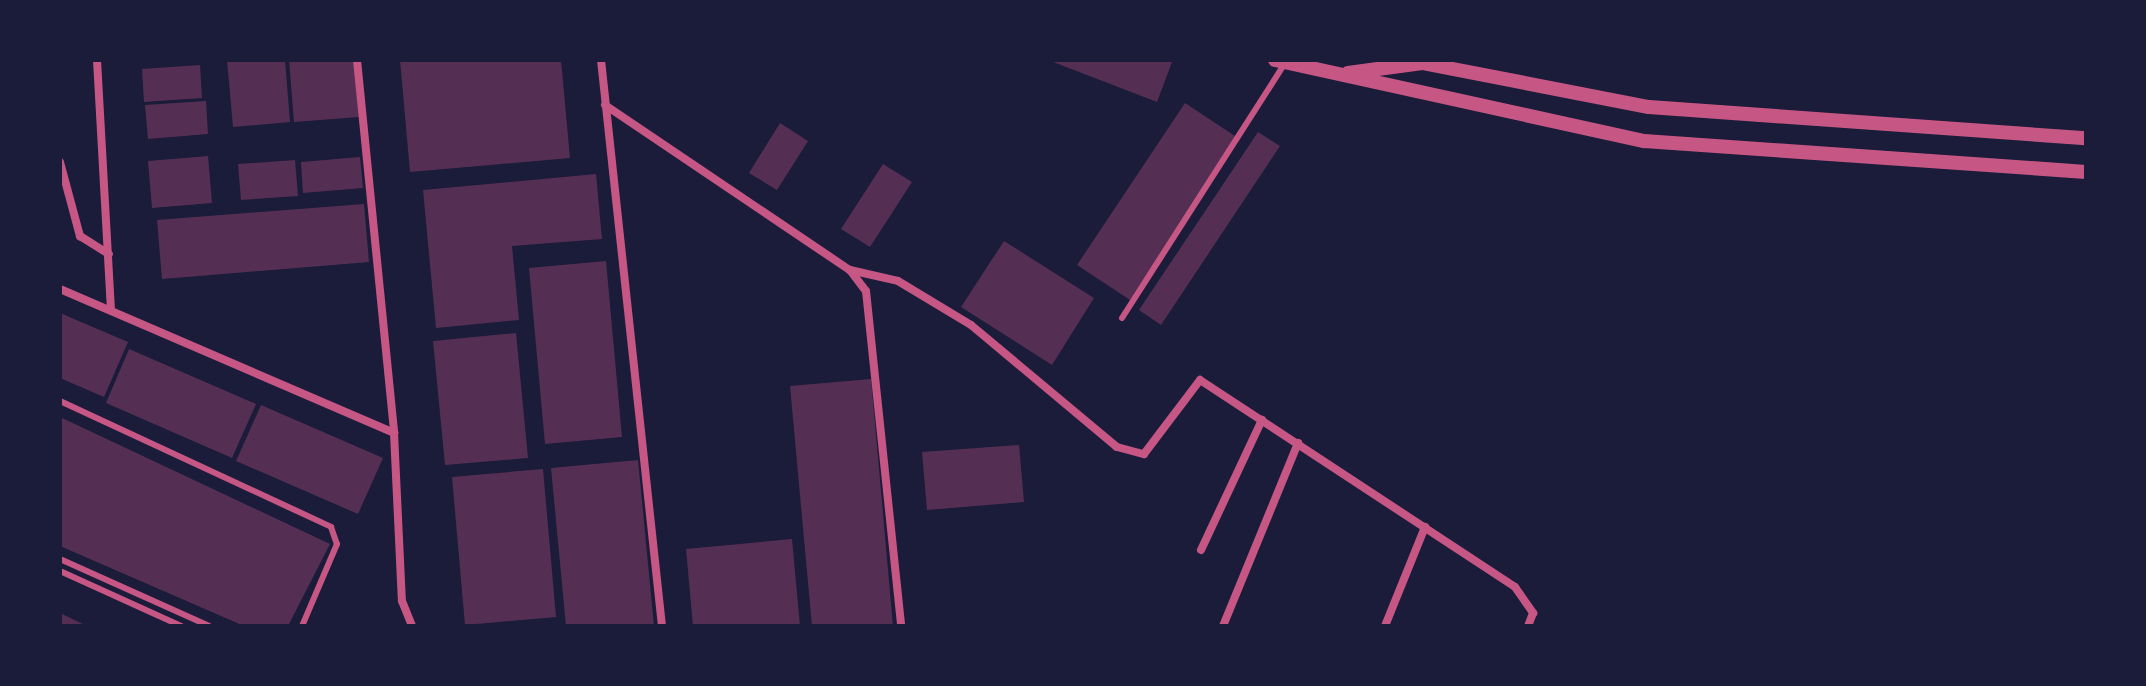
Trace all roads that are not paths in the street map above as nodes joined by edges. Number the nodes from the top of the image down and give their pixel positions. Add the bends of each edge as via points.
1 (97, 60) edge
2 (357, 60) edge
3 (601, 60) edge
4 (1280, 62) edge
5 (1340, 74) junction
6 (605, 105) junction
7 (2086, 138) edge
8 (60, 162) edge
9 (2086, 172) edge
10 (109, 254) junction
11 (850, 270) junction
12 (60, 289) edge
13 (111, 310) junction
14 (1122, 318) dead end
15 (60, 401) edge
16 (1262, 420) junction
17 (394, 433) junction
18 (1298, 443) junction
19 (1425, 527) junction
20 (1201, 550) dead end
21 (60, 559) edge
22 (60, 571) edge
23 (181, 626) edge
24 (209, 626) edge
25 (302, 626) edge
26 (412, 626) edge
27 (662, 626) edge
28 (901, 626) edge
29 (1223, 626) edge
30 (1385, 626) edge
31 (1528, 626) edge

1 - 10 street
2 - 17 street
3 - 6 street
4 - 5 street
4 - 14 lane
5 - 7 street via 1422,63 1649,107
5 - 9 street via 1644,141
6 - 11 street
6 - 27 street
8 - 10 street via 80,236
10 - 13 street
11 - 16 street via 898,281 961,318 1117,447 1144,454 1200,380
11 - 28 street via 869,307
12 - 13 street
13 - 17 street
15 - 25 lane via 331,527 337,544
16 - 18 street
16 - 20 street
17 - 26 street via 402,601
18 - 19 street
18 - 29 street
19 - 30 street
19 - 31 street via 1515,587 1533,613
21 - 24 lane
22 - 23 lane

